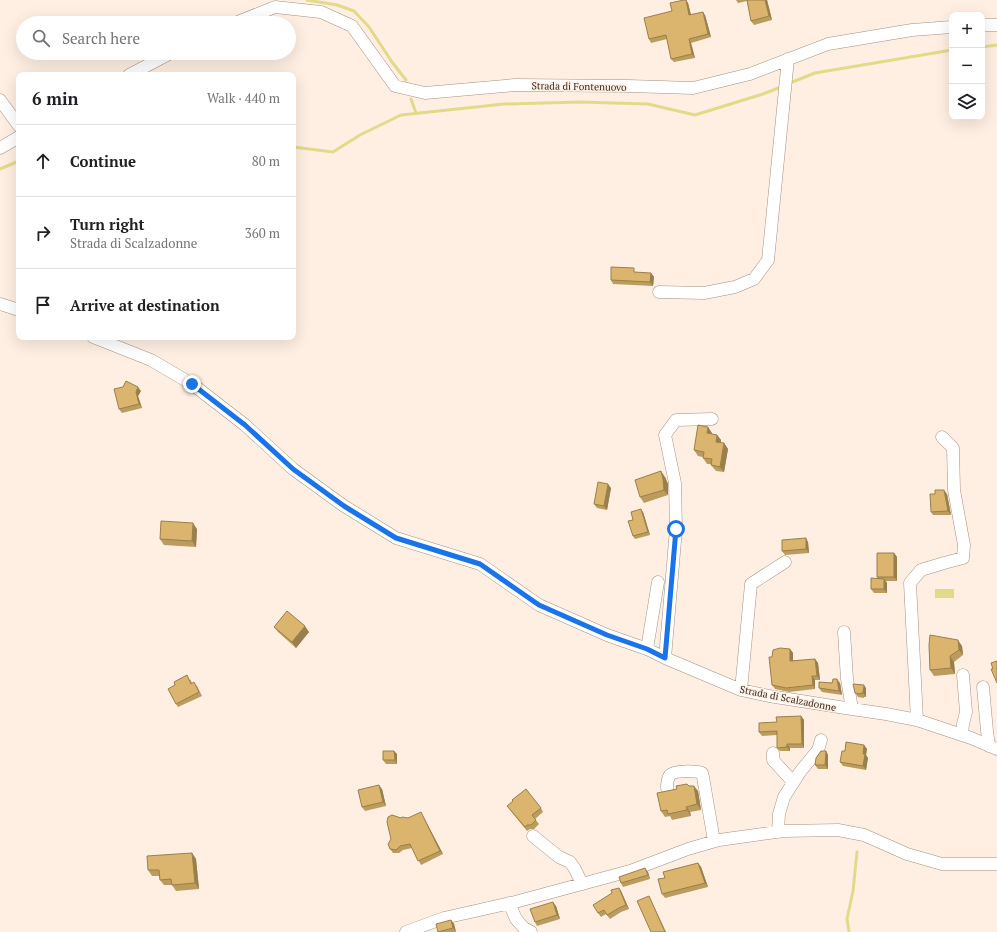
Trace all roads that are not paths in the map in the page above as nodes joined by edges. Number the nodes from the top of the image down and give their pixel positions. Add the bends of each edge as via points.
1 (252, 16) edge
2 (997, 24) edge
3 (985, 25) edge
4 (949, 27) edge
5 (788, 59) junction
6 (158, 60) edge
7 (135, 72) edge
8 (0, 100) edge
9 (16, 122) edge
10 (16, 139) edge
11 (0, 148) edge
12 (659, 292) dead end
13 (0, 304) edge
14 (16, 309) edge
15 (101, 340) edge
16 (712, 419) dead end
17 (942, 437) dead end
18 (785, 562) dead end
19 (658, 582) dead end
20 (844, 632) dead end
21 (647, 649) junction
22 (665, 658) junction
23 (963, 675) dead end
24 (983, 687) dead end
25 (741, 690) junction
26 (852, 709) junction
27 (917, 720) junction
28 (962, 735) junction
29 (821, 740) dead end
30 (993, 748) edge
31 (773, 753) dead end
32 (793, 782) junction
33 (667, 788) dead end
34 (778, 832) junction
35 (533, 836) dead end
36 (714, 842) junction
37 (997, 864) edge
38 (582, 884) junction
39 (509, 903) junction
40 (406, 932) edge
41 (532, 932) edge

1 - 5 street, Strada di Fontenuovo via 275,7 321,12 352,26 395,86 425,93 515,85 693,88 750,74
2 - 3 street
4 - 5 street, Strada di Fontenuovo via 912,30 828,44
5 - 12 street via 768,260 754,279 735,287 704,293
6 - 7 street
8 - 9 street
10 - 11 street
13 - 14 street
15 - 21 street, Strada di Scalzadonne via 151,360 192,384 245,425 293,469 344,506 396,538 480,564 539,605 607,635
16 - 22 street via 676,420 665,434 675,483 676,529
17 - 27 street via 952,448 954,490 964,551 963,558 921,570 910,584
18 - 25 street via 751,584
19 - 21 street
20 - 26 street
21 - 22 street, Strada di Scalzadonne
22 - 25 street, Strada di Scalzadonne
23 - 28 street via 966,712
24 - 30 street via 987,731
25 - 26 street, Strada di Scalzadonne
26 - 27 street, Strada di Scalzadonne
27 - 28 street, Strada di Scalzadonne
28 - 30 street, Strada di Scalzadonne
29 - 32 street via 818,750
31 - 32 street via 773,760
32 - 34 street via 779,814
33 - 36 street via 671,774 702,774
34 - 36 street
34 - 37 street via 838,830 864,835 907,854 942,864
35 - 38 street via 570,862
36 - 38 street via 630,871
38 - 39 street
39 - 40 street via 444,918
39 - 41 street via 516,919

